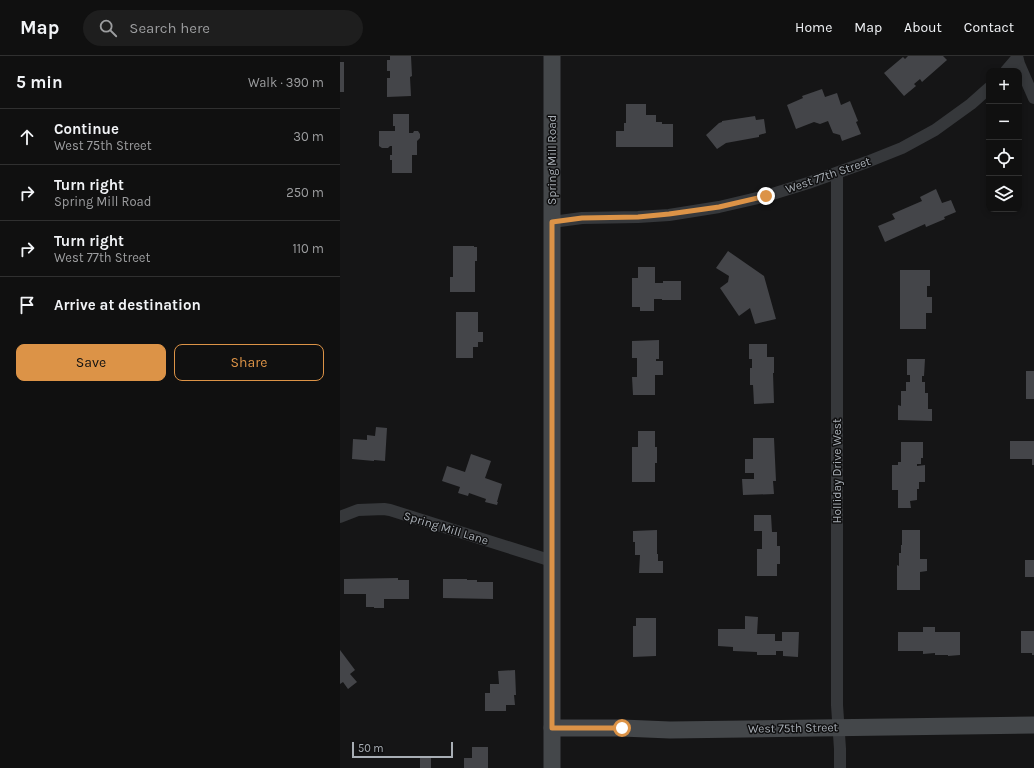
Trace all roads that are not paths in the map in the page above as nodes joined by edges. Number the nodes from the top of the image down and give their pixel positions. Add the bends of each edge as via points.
1 (552, 56) edge
2 (1017, 57) edge
3 (1008, 68) edge
4 (986, 91) edge
5 (1034, 98) edge
6 (837, 174) junction
7 (552, 222) junction
8 (340, 517) edge
9 (552, 561) junction
10 (1034, 725) edge
11 (552, 728) junction
12 (839, 728) junction
13 (552, 768) edge
14 (840, 768) edge

1 - 7 street, Spring Mill Road
2 - 3 street
2 - 5 street
4 - 6 street, West 77th Street via 935,130 902,148
6 - 7 street, West 77th Street via 766,196 719,207 651,216 582,218
6 - 12 street, Holliday Drive West
7 - 9 street, Spring Mill Road
8 - 9 street, Spring Mill Lane via 358,510 390,510
9 - 11 street, Spring Mill Road
10 - 12 street, West 75th Street
11 - 12 street, West 75th Street
11 - 13 street, Spring Mill Road
12 - 14 street, Holliday Drive West

